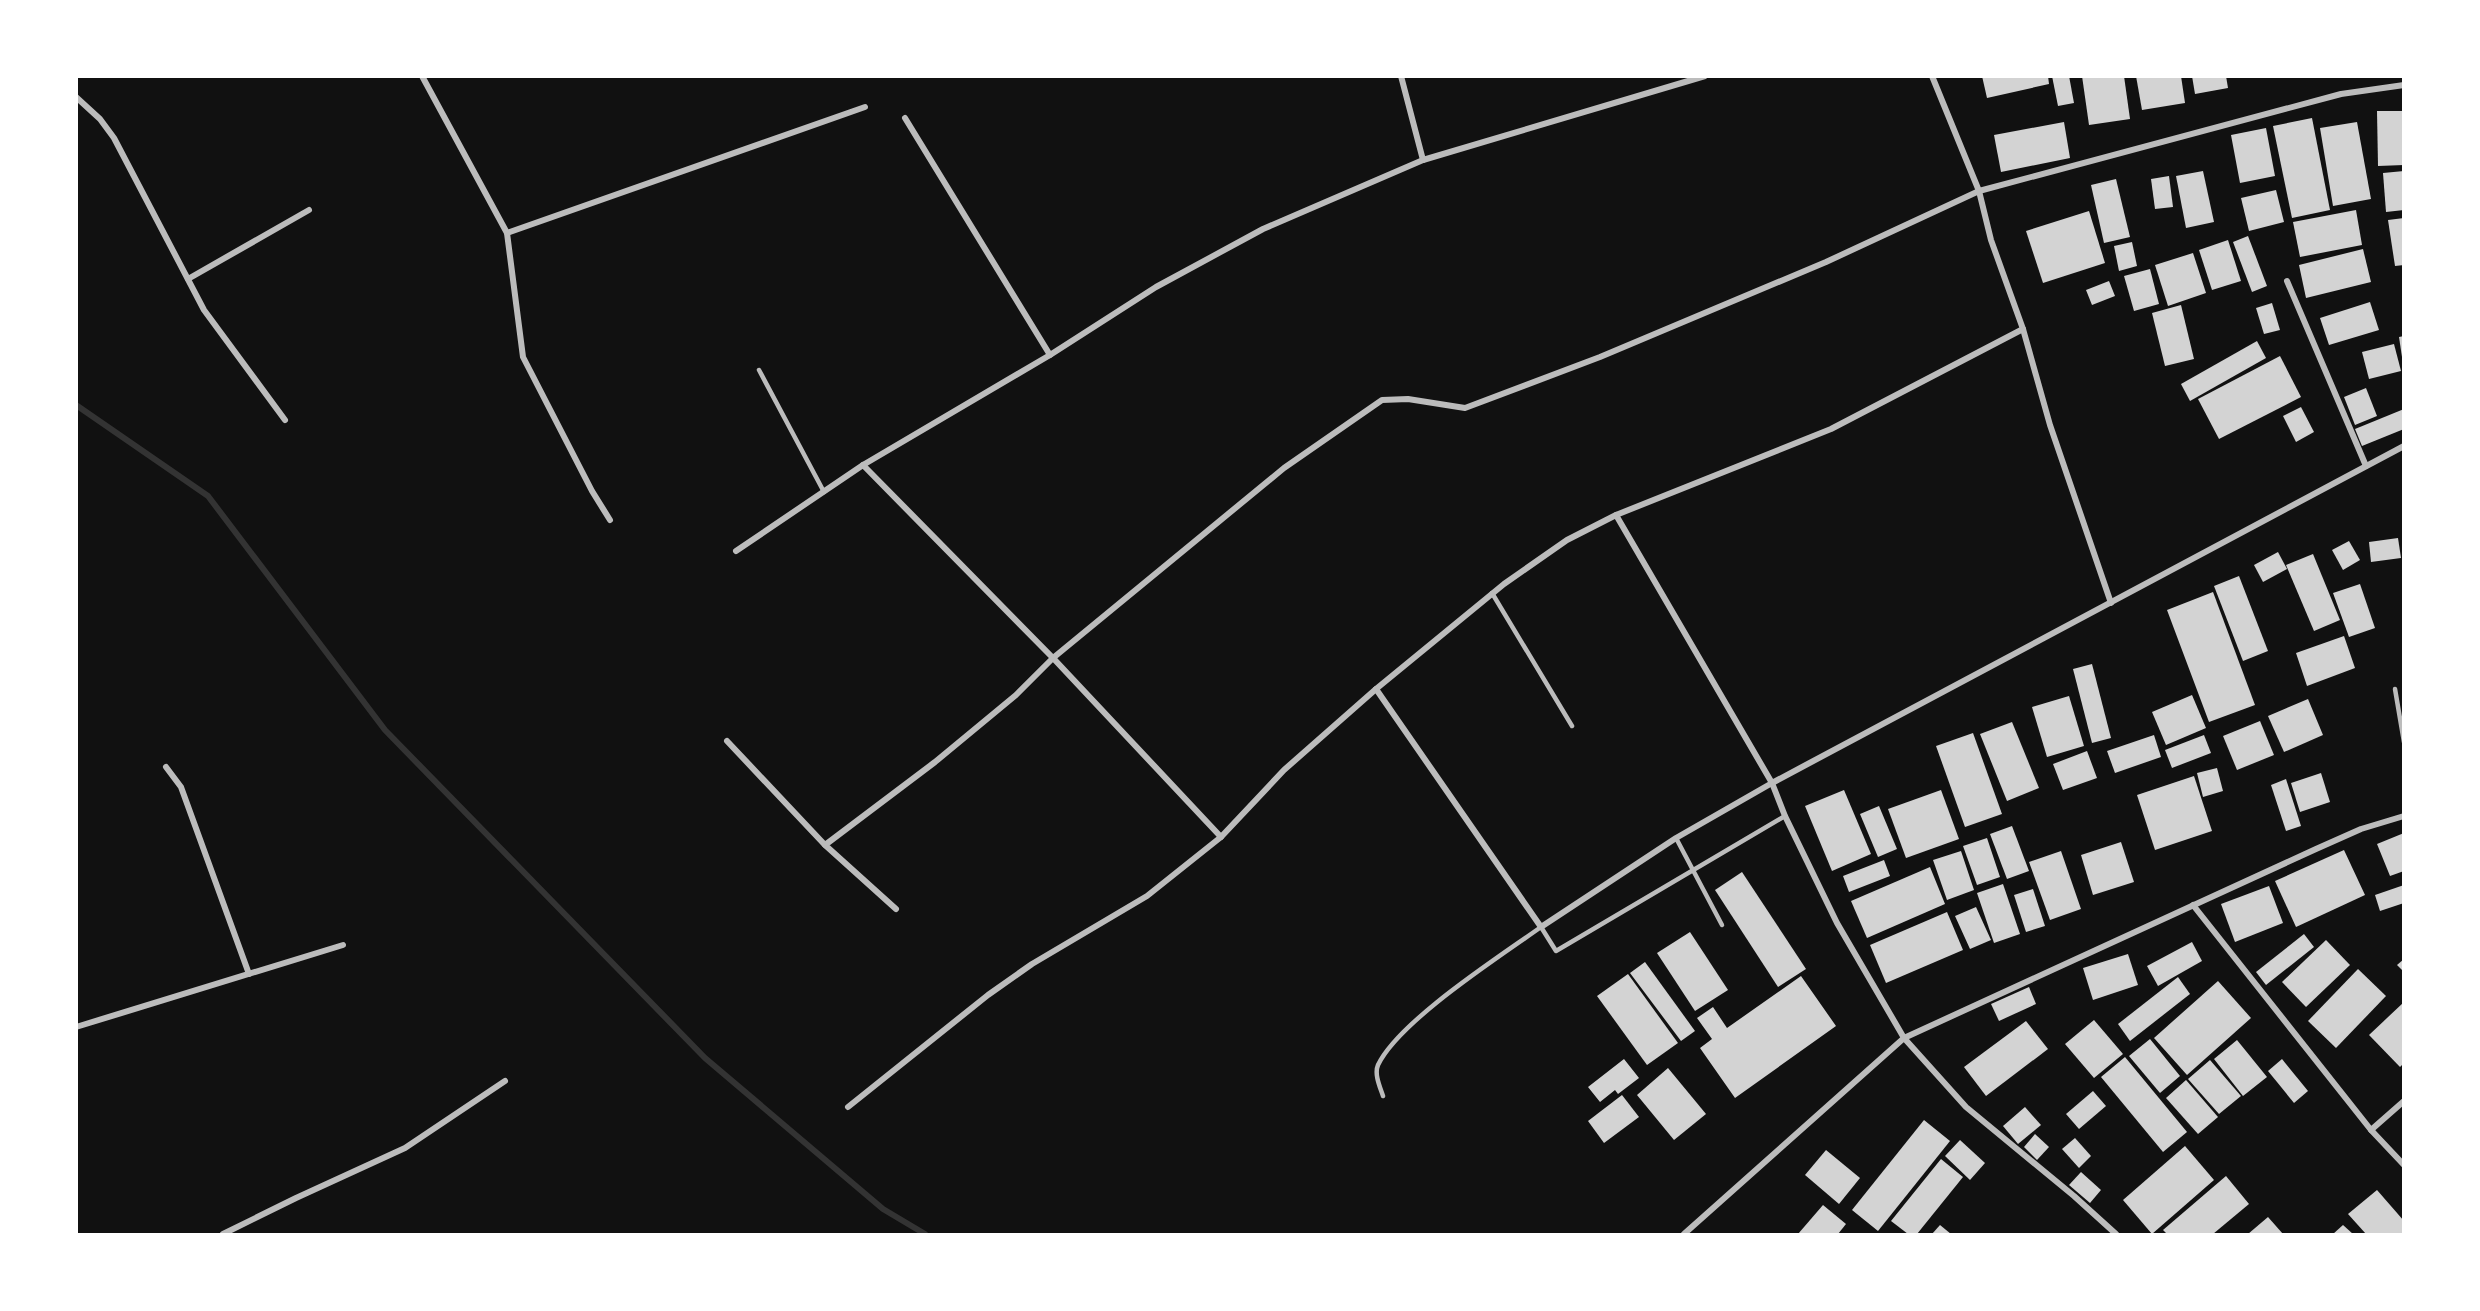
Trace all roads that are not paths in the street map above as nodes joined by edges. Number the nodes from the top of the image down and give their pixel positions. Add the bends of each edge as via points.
1 (422, 76) edge
2 (1401, 76) edge
3 (1705, 76) edge
4 (1932, 76) edge
5 (2403, 85) edge
6 (76, 97) edge
7 (865, 107) dead end
8 (905, 118) dead end
9 (1423, 160) junction
10 (1978, 191) junction
11 (309, 210) dead end
12 (507, 233) junction
13 (188, 279) junction
14 (2287, 281) dead end
15 (2023, 329) junction
16 (1050, 355) junction
17 (759, 370) dead end
18 (285, 420) dead end
19 (2403, 446) edge
20 (863, 465) junction
21 (2366, 466) junction
22 (824, 492) junction
23 (1616, 515) junction
24 (610, 520) dead end
25 (736, 551) dead end
26 (1492, 593) junction
27 (2111, 603) junction
28 (1053, 658) junction
29 (1376, 689) junction
30 (2395, 689) dead end
31 (1572, 726) dead end
32 (727, 741) dead end
33 (2403, 742) edge
34 (166, 767) dead end
35 (1772, 783) junction
36 (1785, 816) junction
37 (2403, 816) edge
38 (1221, 837) junction
39 (1676, 838) junction
40 (825, 845) junction
41 (1693, 869) junction
42 (2193, 906) junction
43 (896, 909) dead end
44 (1722, 926) dead end
45 (1541, 927) junction
46 (343, 945) dead end
47 (249, 974) junction
48 (76, 1027) edge
49 (1904, 1038) junction
50 (505, 1081) dead end
51 (1383, 1096) dead end
52 (2403, 1101) edge
53 (848, 1107) dead end
54 (2371, 1130) junction
55 (2403, 1165) edge
56 (223, 1234) edge
57 (1688, 1234) edge
58 (2116, 1234) edge

1 - 12 street
2 - 9 street
3 - 9 street
4 - 10 street
5 - 10 street via 2341,94
6 - 13 street via 114,138
7 - 12 street
8 - 16 street
9 - 16 street via 1263,230 1156,287
10 - 15 street
10 - 28 street via 1826,262 1611,353 1460,409 1408,399 1382,399 1284,468
11 - 13 street
12 - 24 street via 523,357
13 - 18 street via 204,310
14 - 21 street
15 - 23 street via 1831,429
15 - 27 street via 2050,425
16 - 20 street
17 - 22 lane
19 - 21 street
20 - 22 street
20 - 28 street
21 - 27 street
22 - 25 street
23 - 26 street via 1567,540
23 - 35 street
26 - 29 street
26 - 31 lane
27 - 35 street
28 - 38 street
28 - 40 street via 1016,695 935,762
29 - 38 street via 1284,770
29 - 45 street
30 - 33 lane
32 - 40 street
34 - 47 street via 181,787
35 - 36 street
35 - 39 street
36 - 41 lane
36 - 49 street via 1837,923
37 - 42 street via 2361,829
38 - 53 street via 1147,896 1032,964 988,995
39 - 41 lane
39 - 45 street
40 - 43 street
41 - 44 lane
41 - 45 lane via 1556,951
42 - 49 street
42 - 54 street
45 - 51 lane via 1406,1029 1378,1065
46 - 47 street
47 - 48 street
49 - 57 street
49 - 58 street via 1966,1107
50 - 56 street via 405,1148
52 - 54 street
54 - 55 street

